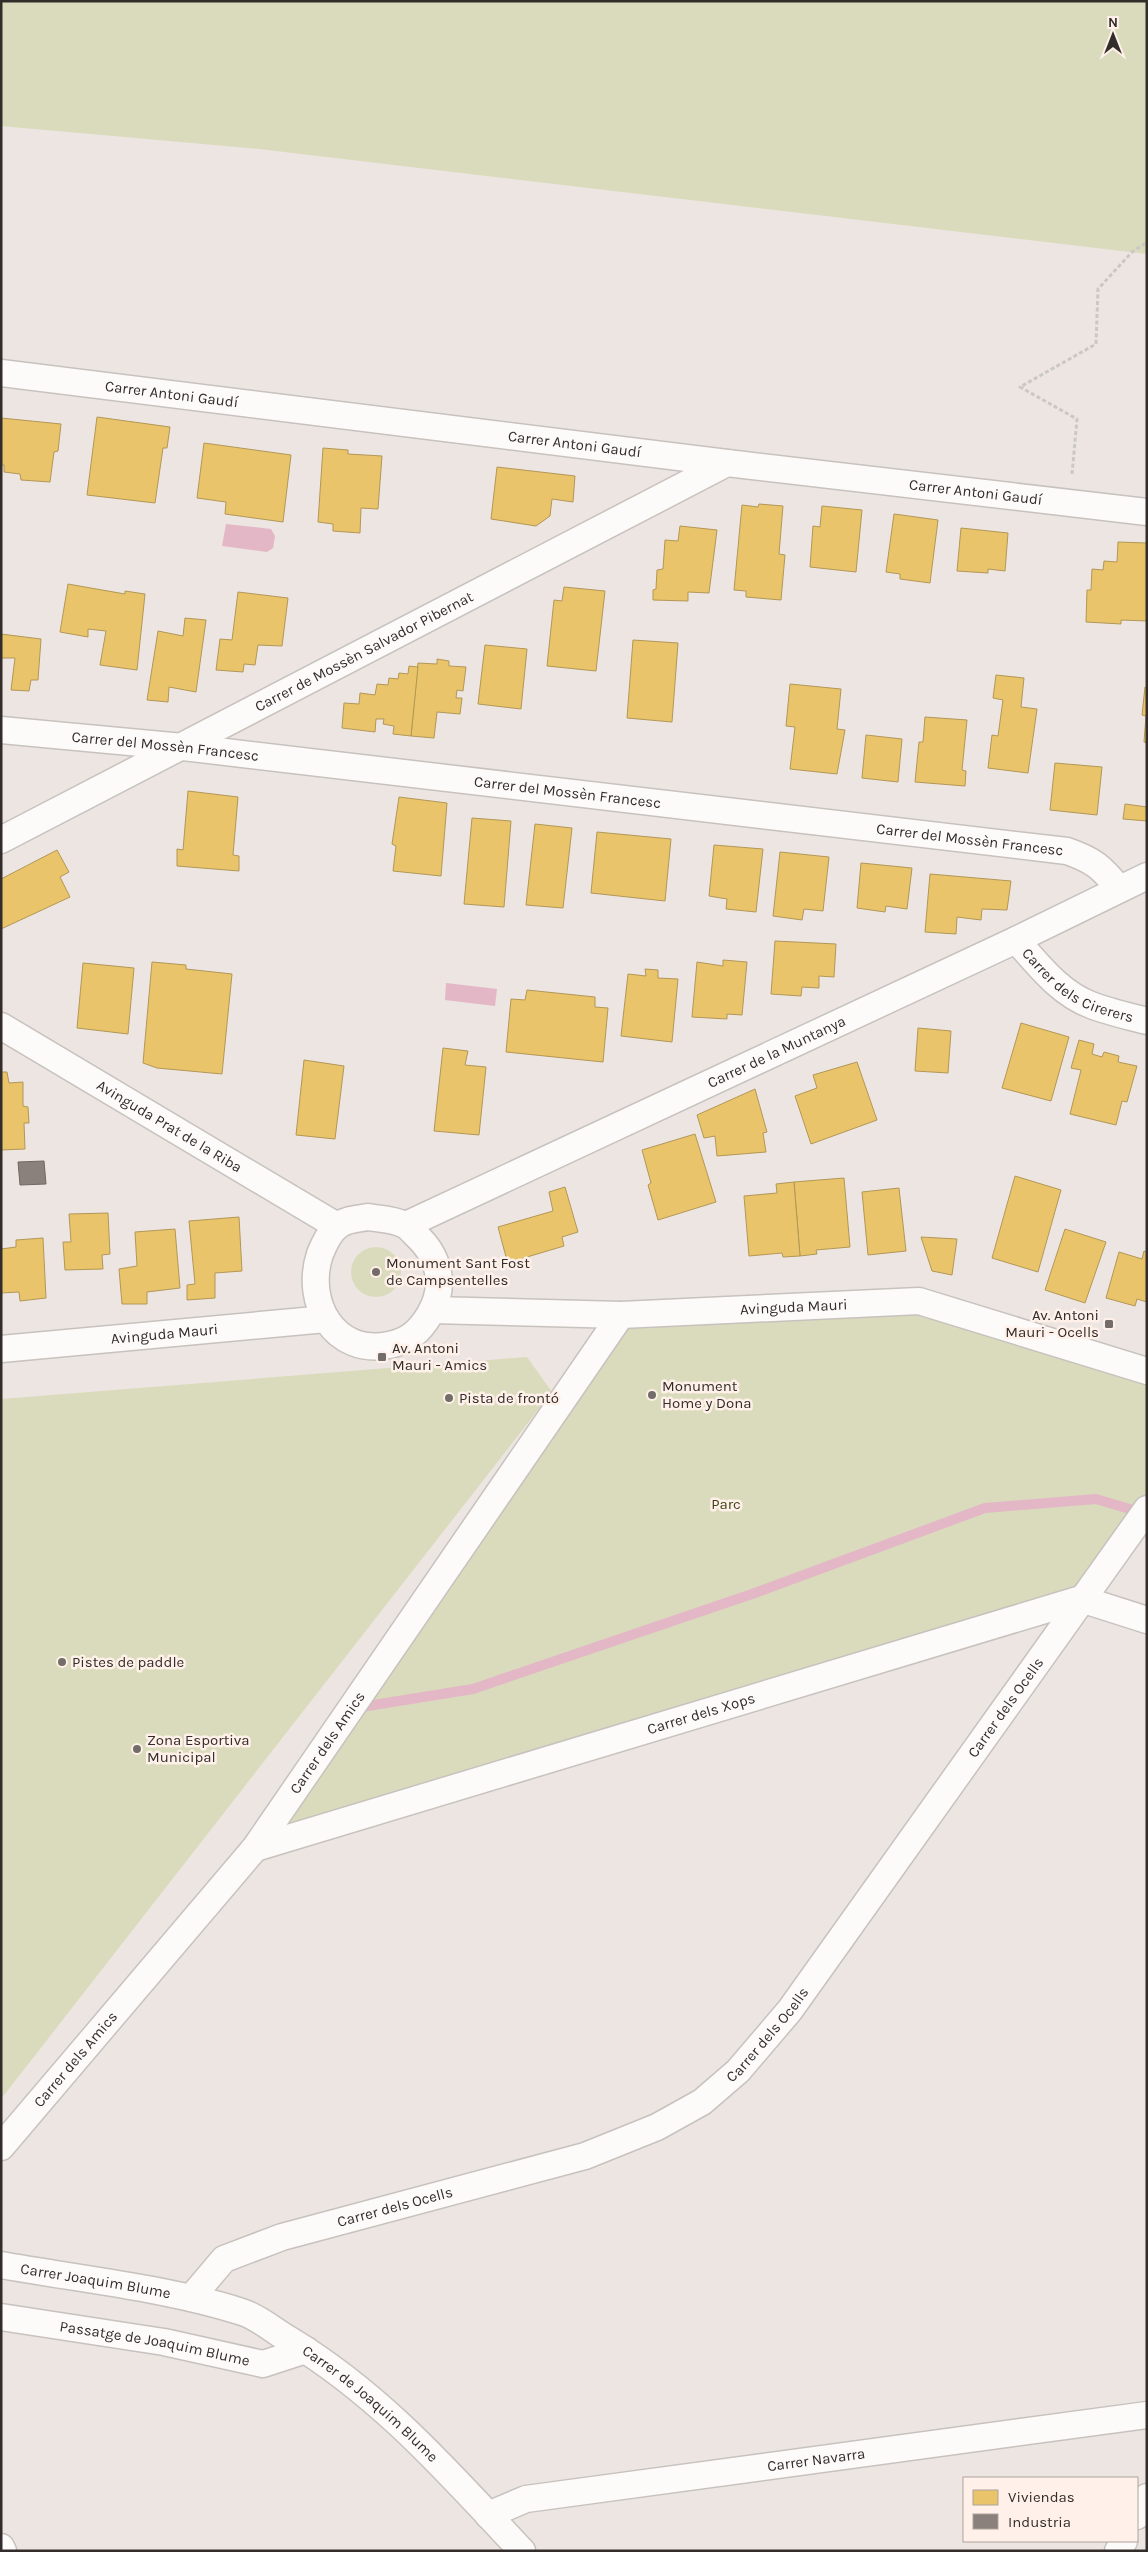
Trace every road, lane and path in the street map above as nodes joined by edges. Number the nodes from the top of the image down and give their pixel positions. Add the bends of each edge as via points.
1 (1147, 242) edge
2 (1, 373) edge
3 (727, 463) junction
4 (1069, 502) junction
5 (1147, 512) edge
6 (1, 730) edge
7 (183, 747) junction
8 (1, 840) edge
9 (1147, 876) edge
10 (1119, 889) junction
11 (1016, 940) junction
12 (1147, 1021) edge
13 (1, 1026) edge
14 (406, 1225) junction
15 (337, 1226) junction
16 (432, 1310) junction
17 (621, 1315) junction
18 (326, 1319) junction
19 (1, 1349) edge
20 (1147, 1371) edge
21 (1147, 1508) edge
22 (1081, 1599) junction
23 (1147, 1620) edge
24 (255, 1848) junction
25 (1, 2147) edge
26 (1, 2266) edge
27 (191, 2298) junction
28 (1, 2317) edge
29 (306, 2350) junction
30 (1147, 2415) edge
31 (1147, 2497) edge
32 (1138, 2514) edge
33 (488, 2515) junction
34 (1, 2547) edge
35 (3, 2551) edge
36 (522, 2551) edge

1 - 4 path via 1132,252 1098,290 1096,344 1020,387 1077,419
2 - 3 street, Carrer Antoni Gaudí
3 - 4 street, Carrer Antoni Gaudí
3 - 7 street, Carrer de Mossèn Salvador Pibernat
4 - 5 street, Carrer Antoni Gaudí
6 - 7 street, Carrer del Mossèn Francesc
7 - 8 street, Carrer de Mossèn Salvador Pibernat
7 - 10 street, Carrer del Mossèn Francesc via 1067,851 1090,859
9 - 10 street, Carrer de la Muntanya
10 - 11 street, Carrer de la Muntanya
11 - 12 street, Carrer dels Cirerers via 1050,978 1071,995 1090,1005
11 - 14 street, Carrer de la Muntanya
13 - 15 street, Avinguda Prat de la Riba
14 - 15 street via 368,1217
14 - 16 street via 430,1250 436,1262 440,1278
15 - 18 street via 324,1243 317,1264 315,1286 318,1304
16 - 17 street, Avinguda Mauri
16 - 18 street via 423,1326 410,1338 379,1347 345,1339
17 - 20 street, Avinguda Mauri via 919,1301
17 - 24 street, Carrer dels Amics
18 - 19 street, Avinguda Mauri
21 - 22 street, Carrer dels Ocells
22 - 23 street
22 - 24 street, Carrer dels Xops
22 - 27 street, Carrer dels Ocells via 790,2010 738,2071 702,2102 657,2127 585,2156 282,2237 224,2259
24 - 25 street, Carrer dels Amics
26 - 27 street, Carrer Joaquim Blume
27 - 29 street, Carrer de Joaquim Blume via 244,2313
28 - 29 street, Passatge de Joaquim Blume via 164,2342 262,2364
29 - 33 street, Carrer de Joaquim Blume via 357,2385 414,2435
30 - 33 street, Carrer Navarra via 526,2499
31 - 32 street
33 - 36 street, Carrer de Joaquim Blume
34 - 35 street

